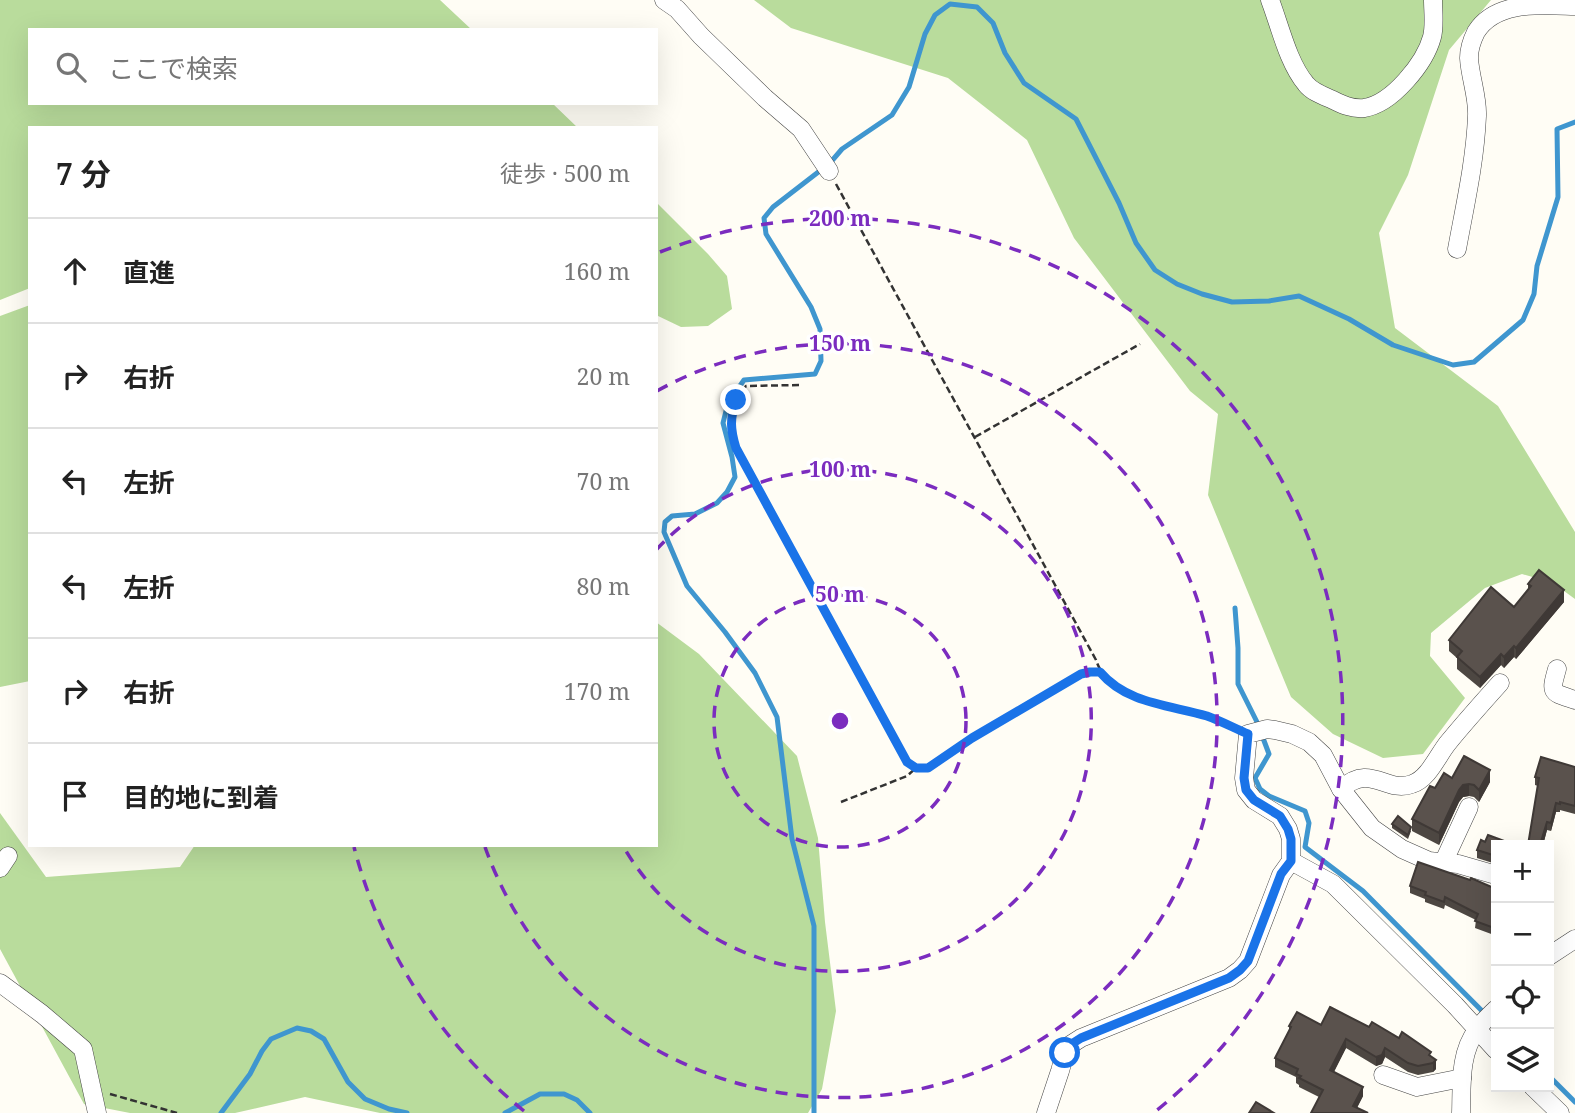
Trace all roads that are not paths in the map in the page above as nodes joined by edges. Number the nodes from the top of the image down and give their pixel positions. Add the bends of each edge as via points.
1 (664, 0) edge
2 (1270, 0) edge
3 (1433, 0) edge
4 (1575, 6) edge
5 (826, 167) road end
6 (1457, 249) dead end
7 (1557, 669) dead end
8 (1500, 683) dead end
9 (1575, 700) edge
10 (1341, 789) junction
11 (1469, 807) dead end
12 (1291, 861) junction
13 (1444, 861) junction
14 (1491, 874) edge
15 (0, 982) edge
16 (1488, 1018) edge
17 (1383, 1074) dead end
18 (1462, 1078) junction
19 (1538, 1092) edge
20 (97, 1113) edge
21 (1046, 1113) edge
22 (1461, 1113) edge
23 (1560, 1113) edge

1 - 5 street via 801,129
2 - 3 street via 1294,65 1307,86 1350,108 1374,106 1412,73 1433,35
4 - 6 street via 1502,10 1482,24 1471,42 1477,108 1475,151
7 - 9 street via 1555,694
8 - 10 street via 1414,784 1360,778
10 - 12 street via 1309,742 1292,734 1257,732 1244,778 1246,790 1280,816 1291,839
10 - 13 street via 1372,828 1402,849 1429,861
11 - 13 street
12 - 16 street via 1333,884 1455,1005
12 - 21 street via 1281,874 1248,961 1240,970 1070,1045
13 - 14 street
15 - 20 street via 83,1049
16 - 18 street via 1470,1042
17 - 18 street via 1417,1087
18 - 22 street
19 - 23 street

